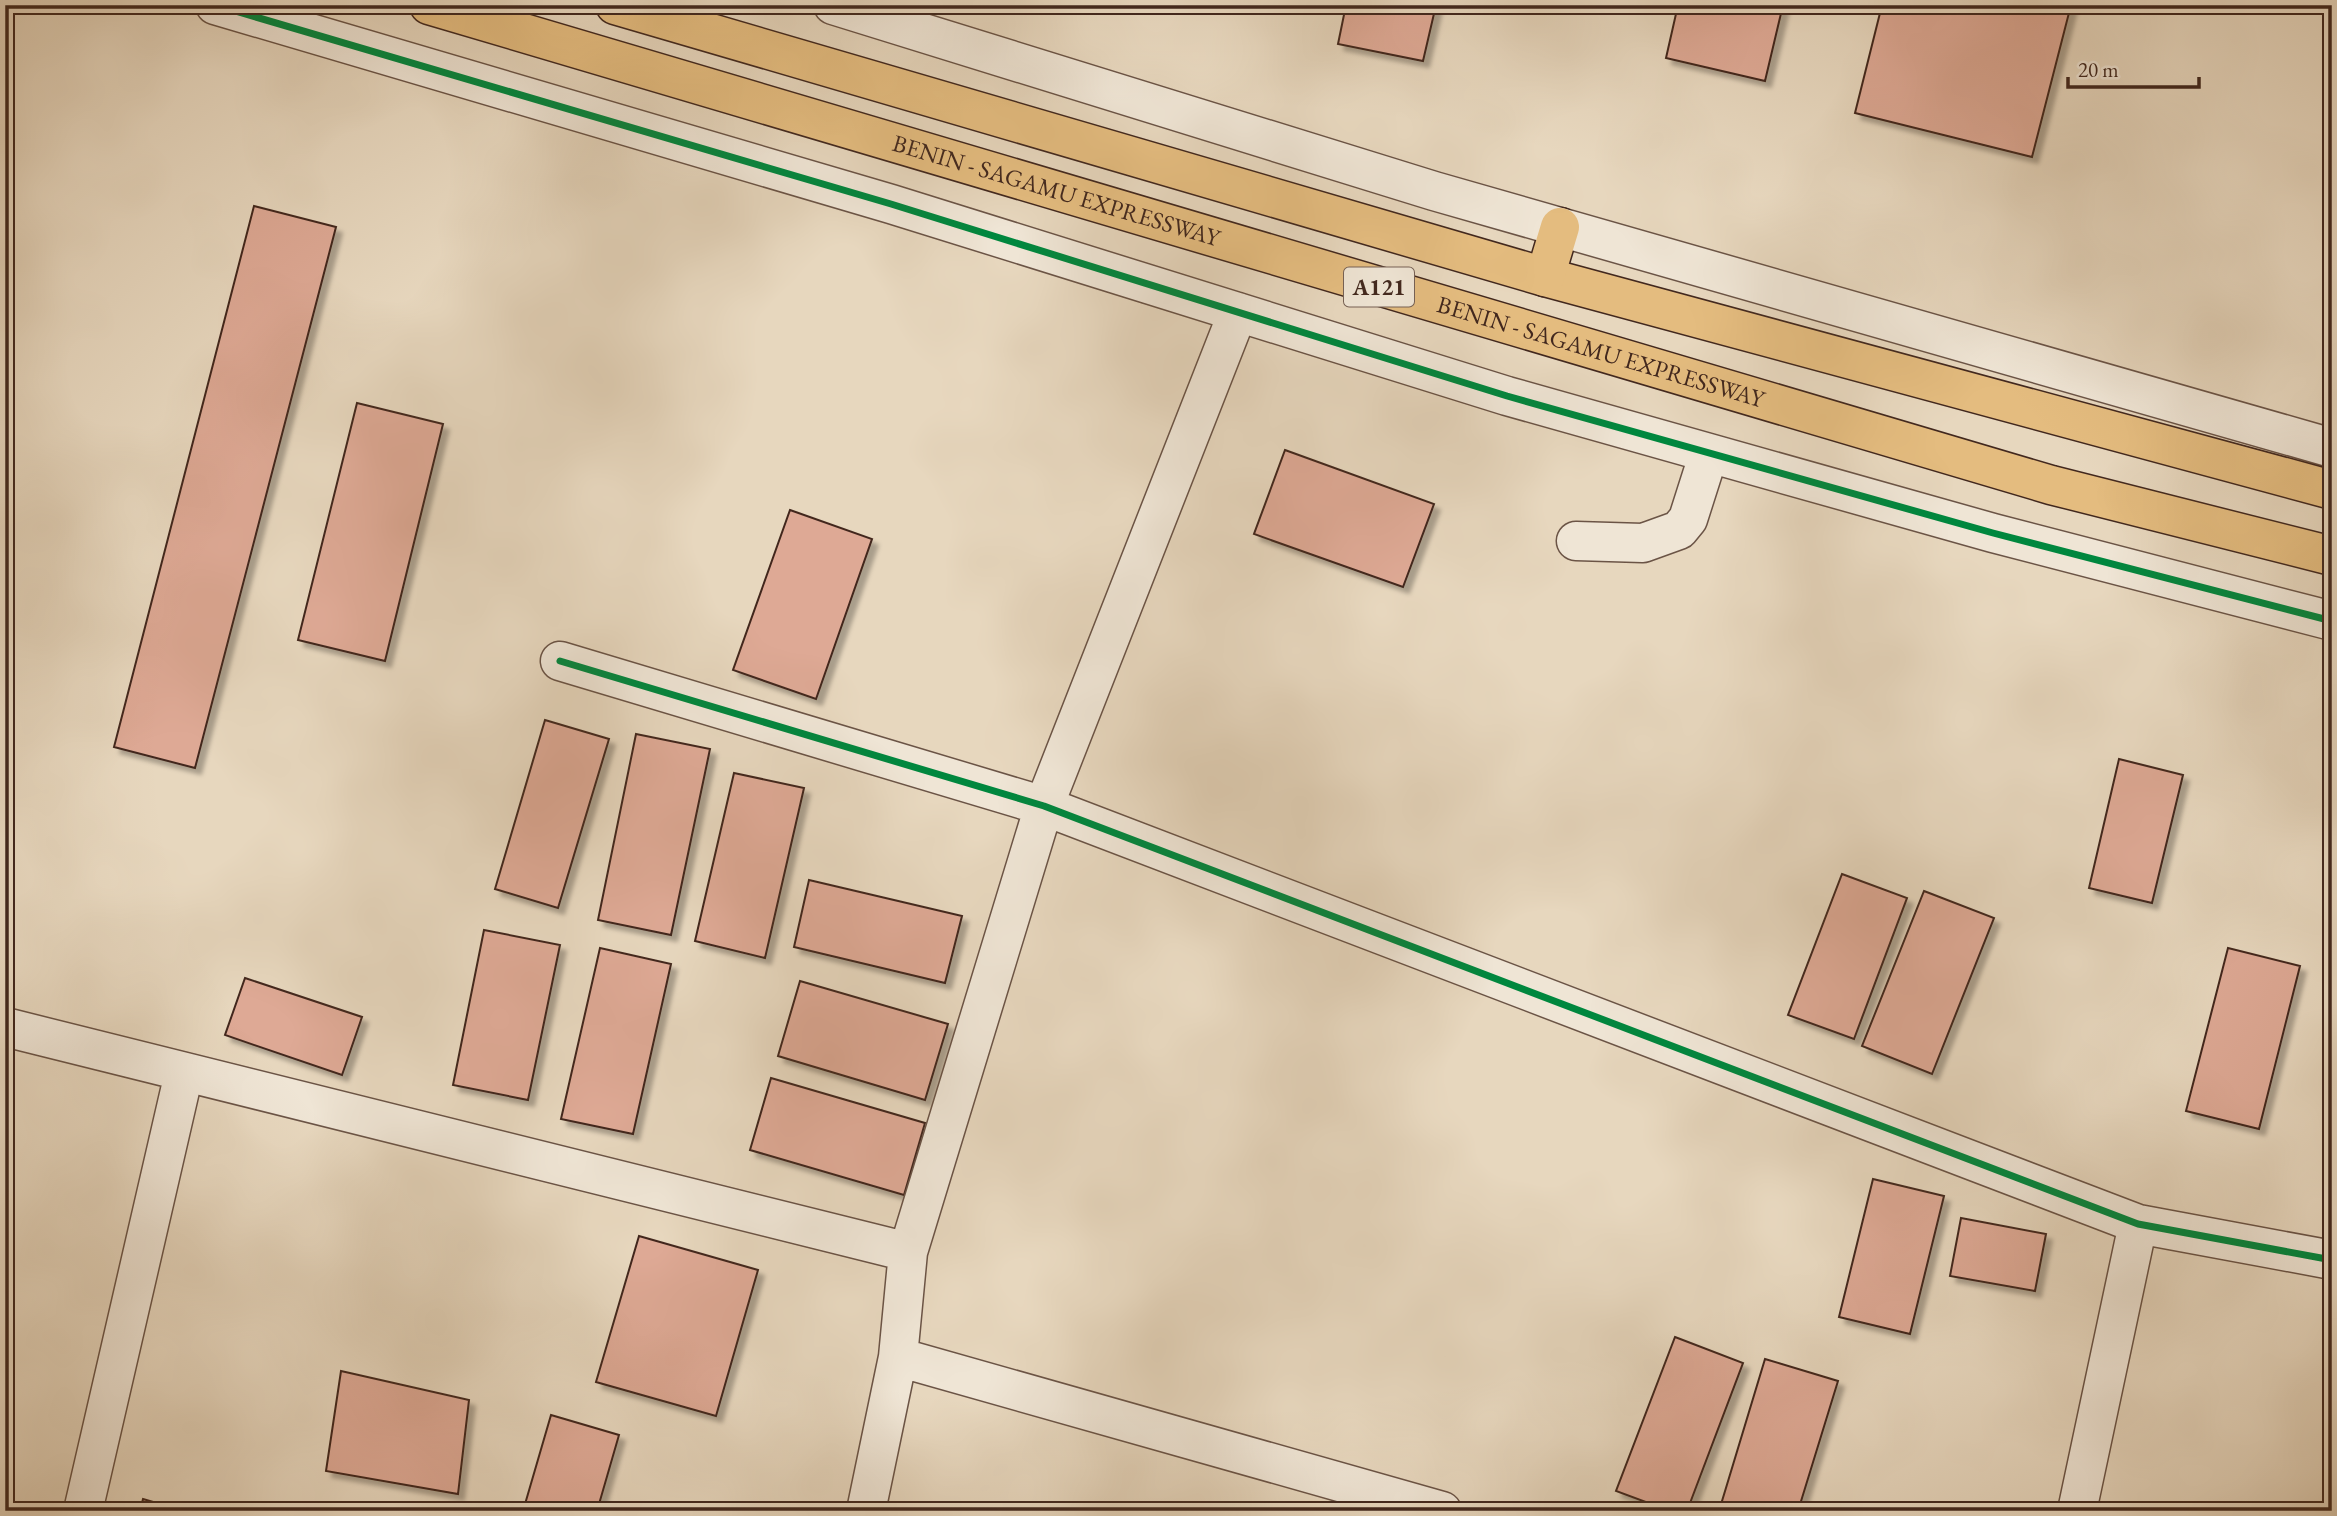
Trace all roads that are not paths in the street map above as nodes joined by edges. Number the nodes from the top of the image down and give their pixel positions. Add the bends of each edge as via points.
1 (215, 5) edge
2 (429, 5) edge
3 (615, 5) edge
4 (834, 5) edge
5 (880, 12) edge
6 (1560, 227) junction
7 (1545, 277) junction
8 (1238, 312) junction
9 (2332, 448) edge
10 (1709, 453) junction
11 (2332, 490) edge
12 (1576, 541) dead end
13 (2332, 556) edge
14 (2332, 621) edge
15 (560, 661) dead end
16 (1044, 806) junction
17 (5, 1027) edge
18 (184, 1073) junction
19 (2137, 1224) junction
20 (908, 1252) junction
21 (2332, 1260) edge
22 (898, 1357) junction
23 (83, 1511) edge
24 (866, 1511) edge
25 (1442, 1511) edge
26 (2077, 1511) edge

1 - 8 street via 891,204
2 - 13 highway, BENIN - SAGAMU EXPRESSWAY / A121 via 2051,485
3 - 7 highway, A121
4 - 5 street
5 - 6 street via 1421,187
6 - 7 highway
6 - 9 street
7 - 11 highway, A121
8 - 10 street
8 - 16 street
10 - 12 street via 1688,519 1679,530 1643,543
10 - 14 street
15 - 16 street
16 - 19 street
16 - 20 street
17 - 18 street
18 - 20 street
18 - 23 street
19 - 21 street
19 - 26 street
20 - 22 street
22 - 24 street
22 - 25 street

